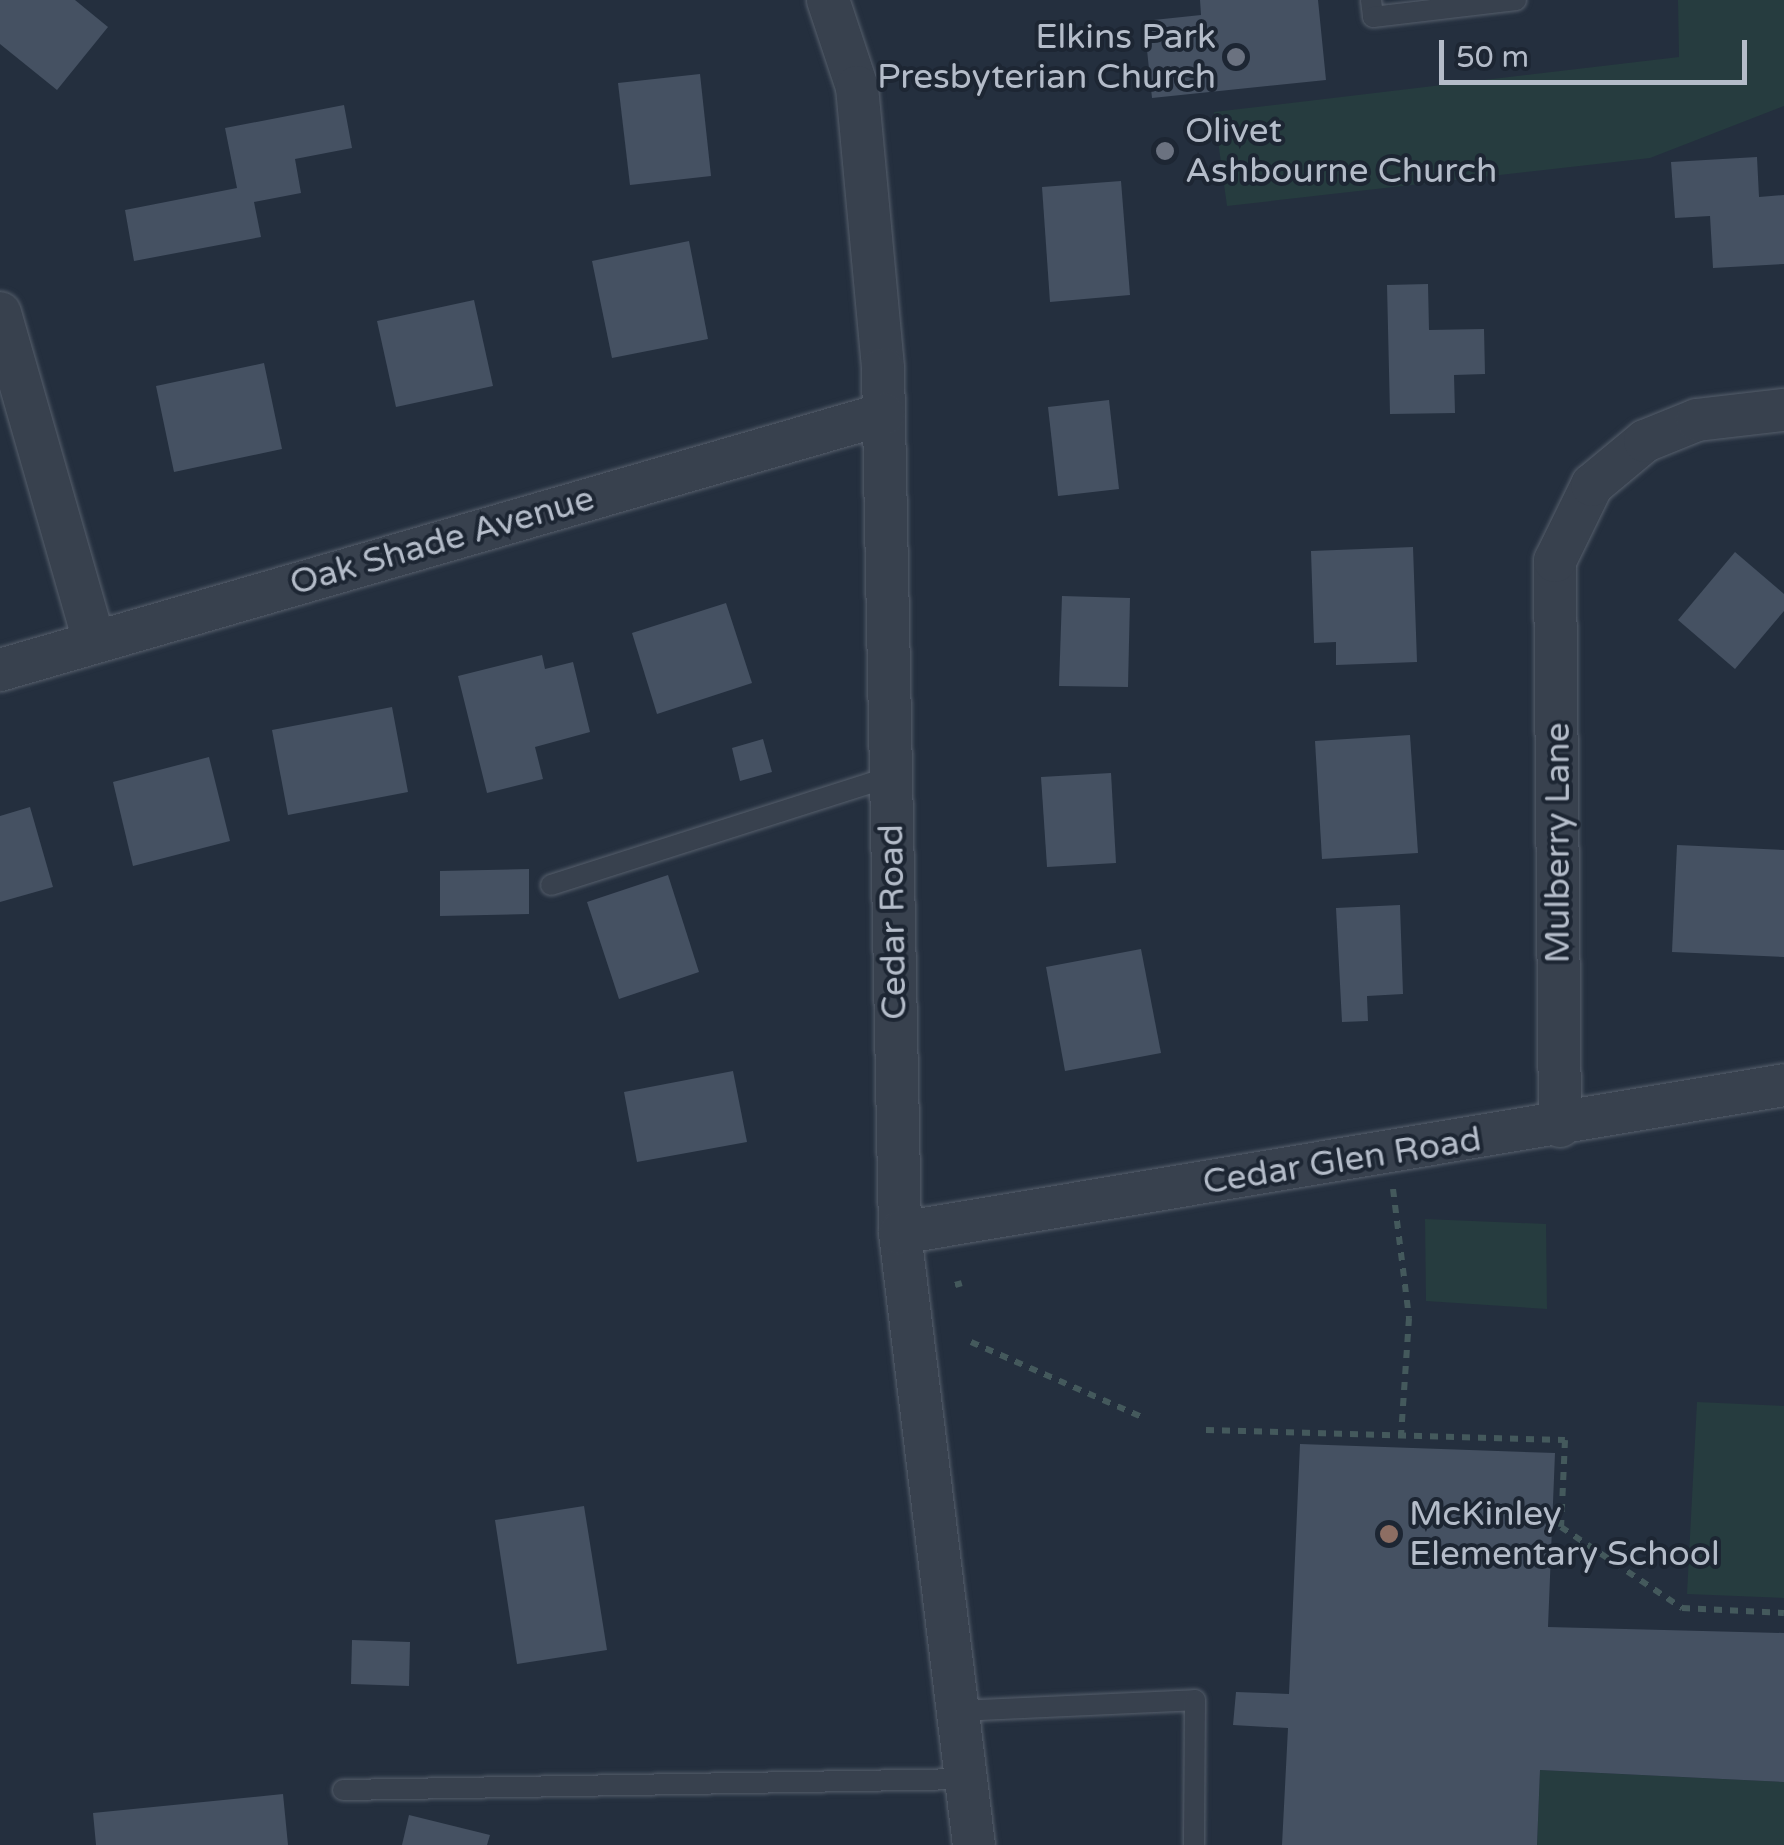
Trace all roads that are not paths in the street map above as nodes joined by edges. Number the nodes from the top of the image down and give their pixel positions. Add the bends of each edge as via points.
1 (828, 0) edge
2 (1371, 0) edge
3 (1516, 0) edge
4 (0, 313) edge
5 (1784, 410) edge
6 (884, 414) junction
7 (94, 641) junction
8 (0, 670) edge
9 (890, 776) junction
10 (551, 885) dead end
11 (1784, 1085) edge
12 (1560, 1126) junction
13 (900, 1233) junction
14 (958, 1712) junction
15 (966, 1780) junction
16 (343, 1790) dead end
17 (974, 1845) edge
18 (1194, 1845) edge

1 - 6 street, Cedar Road via 857,88
2 - 3 lane via 1373,17
4 - 7 street
5 - 12 street, Mulberry Lane via 1697,420 1645,441 1592,484 1555,561
6 - 7 street, Oak Shade Avenue
6 - 9 street, Cedar Road
7 - 8 street, Oak Shade Avenue
9 - 10 lane
9 - 13 street, Cedar Road
11 - 12 street, Cedar Glen Road
12 - 13 street, Cedar Glen Road
13 - 14 street, Cedar Road
14 - 15 street, Cedar Road
14 - 18 lane via 1195,1700
15 - 16 lane
15 - 17 street, Cedar Road

